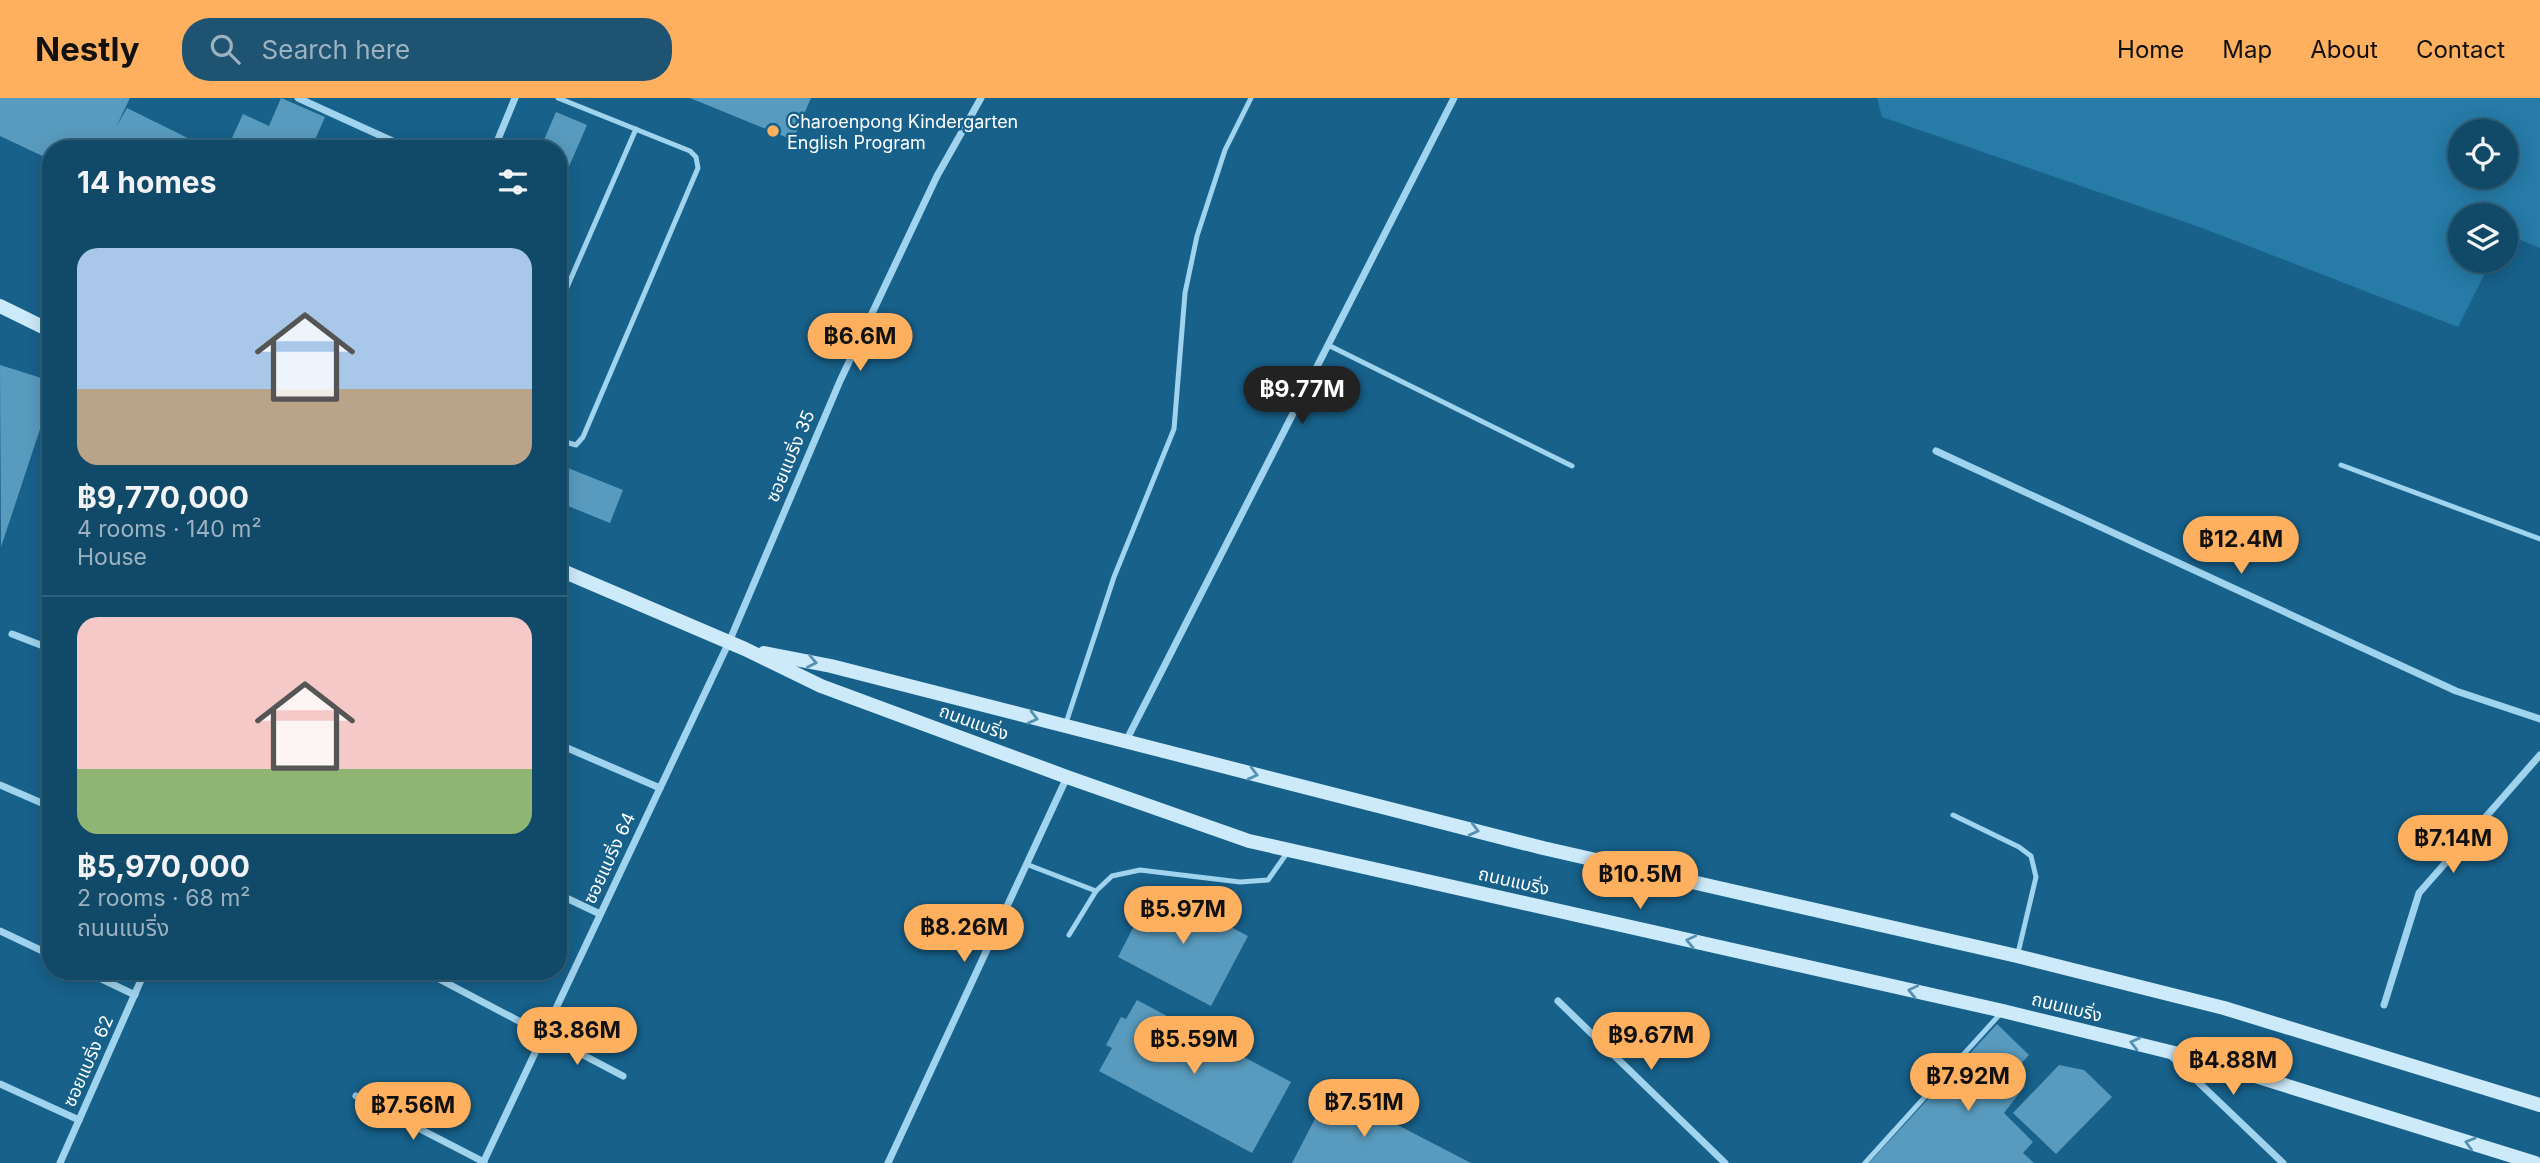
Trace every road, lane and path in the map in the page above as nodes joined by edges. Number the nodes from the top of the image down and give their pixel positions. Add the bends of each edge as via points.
1 (298, 98) edge
2 (515, 98) edge
3 (558, 98) edge
4 (981, 98) edge
5 (1251, 98) edge
6 (1454, 98) edge
7 (636, 129) junction
8 (390, 140) edge
9 (498, 140) edge
10 (567, 287) edge
11 (0, 306) edge
12 (42, 327) edge
13 (1328, 345) junction
14 (567, 442) edge
15 (1936, 451) dead end
16 (2341, 465) dead end
17 (1572, 466) dead end
18 (2540, 539) edge
19 (567, 573) edge
20 (12, 634) dead end
21 (729, 642) junction
22 (42, 646) edge
23 (745, 649) junction
24 (2540, 719) edge
25 (1065, 726) junction
26 (1125, 742) junction
27 (567, 748) edge
28 (2540, 755) edge
29 (1067, 777) junction
30 (0, 785) edge
31 (660, 788) junction
32 (42, 803) edge
33 (1953, 815) dead end
34 (1289, 850) junction
35 (1026, 864) junction
36 (1096, 891) junction
37 (567, 898) edge
38 (600, 914) junction
39 (0, 931) edge
40 (1069, 935) dead end
41 (42, 951) edge
42 (2017, 956) junction
43 (104, 980) edge
44 (141, 980) edge
45 (441, 980) edge
46 (135, 995) junction
47 (1558, 1001) dead end
48 (2384, 1005) dead end
49 (2003, 1011) junction
50 (544, 1033) junction
51 (2165, 1051) junction
52 (623, 1076) dead end
53 (0, 1084) edge
54 (356, 1096) dead end
55 (2540, 1105) edge
56 (79, 1119) junction
57 (890, 1162) edge
58 (60, 1163) edge
59 (484, 1163) edge
60 (1726, 1163) edge
61 (1865, 1163) edge
62 (2283, 1163) edge
63 (2533, 1163) edge

1 - 8 street
2 - 9 street
3 - 7 lane
4 - 21 street, ซอยแบริ่ง 35 via 937,176 840,381
5 - 25 lane via 1225,150 1197,236 1185,293 1174,429 1114,577
6 - 13 street
7 - 10 lane
7 - 14 lane via 690,151 698,168 583,437 576,445
11 - 12 main road
13 - 17 lane
13 - 26 street
15 - 24 street via 2456,691
16 - 18 lane
19 - 21 main road, ถนนแบริ่ง
20 - 22 street
21 - 23 main road, ถนนแบริ่ง
21 - 31 street, ซอยแบริ่ง 64
23 -> 25 main road, ถนนแบริ่ง via 831,666
23 - 29 main road, ถนนแบริ่ง via 821,686
25 - 26 main road, ถนนแบริ่ง
26 -> 42 main road, ถนนแบริ่ง via 1543,848
27 - 31 street
28 - 48 street via 2419,893
29 - 34 main road, ถนนแบริ่ง via 1249,841
29 - 35 street
30 - 32 street
31 - 38 street, ซอยแบริ่ง 64
33 - 42 lane via 2031,856 2036,877
34 - 36 lane via 1268,880 1240,882 1140,870 1112,876
49 -> 34 main road, ถนนแบริ่ง
35 - 36 lane
35 - 57 street
36 - 40 lane
37 - 38 street
38 - 50 street, ซอยแบริ่ง 64
39 - 41 street
42 - 55 main road, ถนนแบริ่ง via 2224,1008
43 - 46 street
44 - 46 street, ซอยแบริ่ง 62
45 - 50 street
46 - 56 street, ซอยแบริ่ง 62
47 - 60 street
51 -> 49 main road, ถนนแบริ่ง
49 - 61 lane
50 - 52 street
50 - 59 street, ซอยแบริ่ง 64
51 - 62 street
63 -> 51 main road, ถนนแบริ่ง
53 - 56 street
54 - 59 street
56 - 58 street, ซอยแบริ่ง 62

